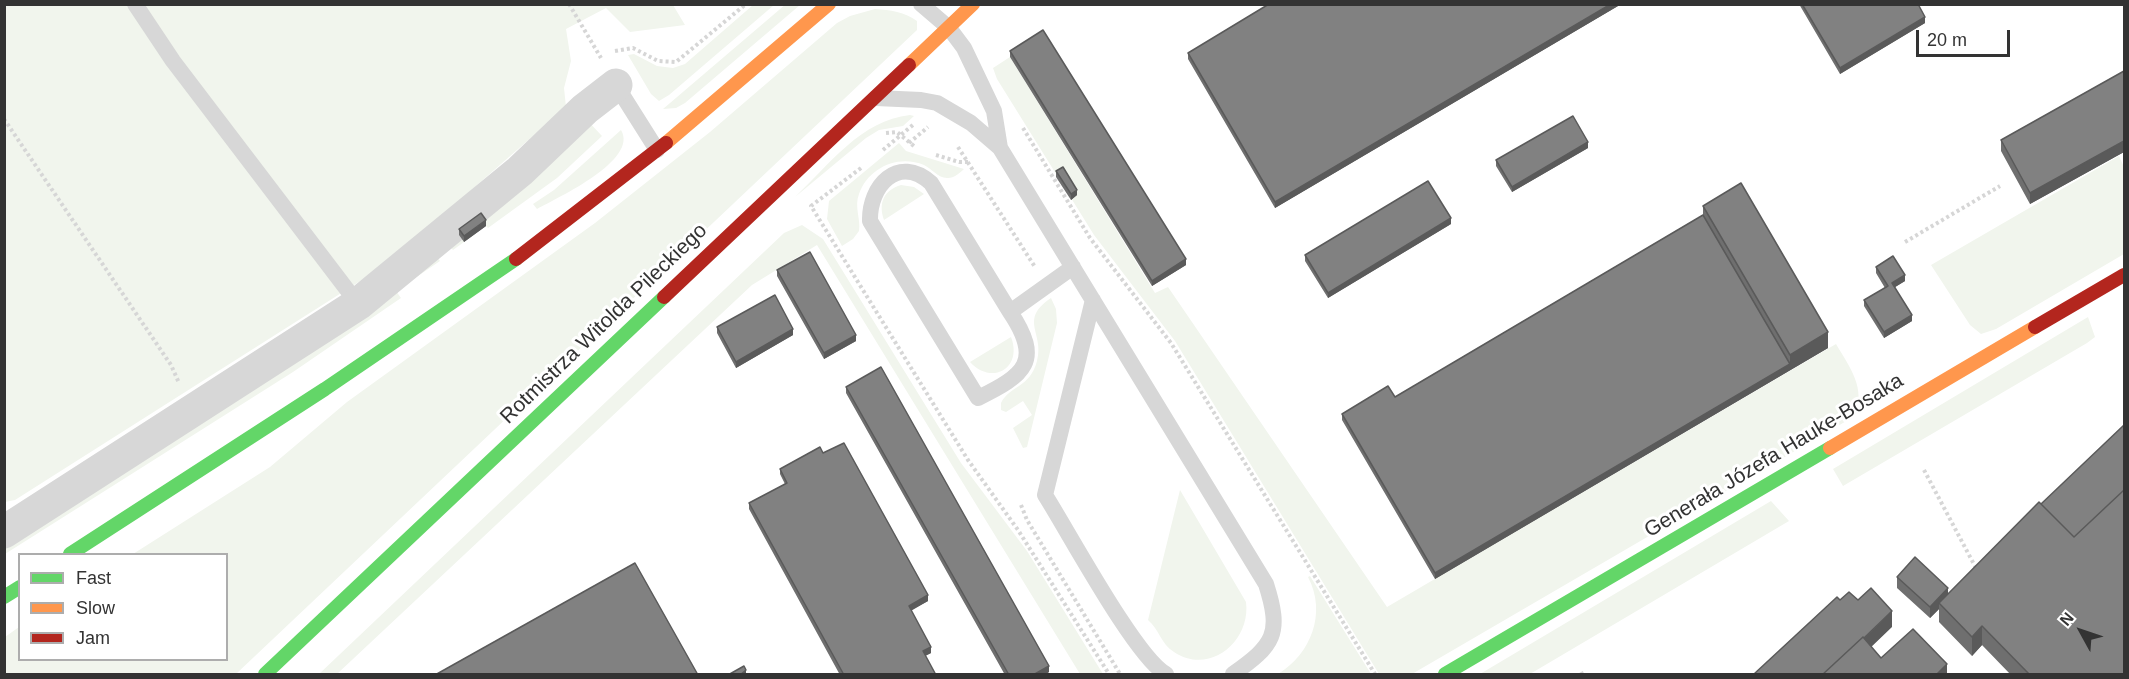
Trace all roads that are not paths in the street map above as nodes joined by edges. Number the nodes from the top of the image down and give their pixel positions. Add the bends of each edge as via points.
1 (135, 4) edge
2 (829, 4) edge
3 (921, 4) edge
4 (973, 4) edge
5 (949, 28) junction
6 (609, 72) joint
7 (873, 97) junction
8 (999, 148) junction
9 (657, 150) junction
10 (1073, 267) junction
11 (2124, 274) edge
12 (1093, 300) junction
13 (358, 304) junction
14 (1010, 312) junction
15 (4, 532) edge
16 (73, 553) edge
17 (18, 588) edge
18 (5, 596) edge
19 (266, 675) edge
20 (1166, 675) edge
21 (1233, 675) edge
22 (1445, 675) edge

1 - 13 lane via 173,61
2 - 9 main road
3 - 5 lane
4 - 5 main road, Rotmistrza Witolda Pileckiego
5 - 7 main road, Rotmistrza Witolda Pileckiego
5 - 8 lane via 964,48 994,111
6 - 9 lane
6 - 13 street via 585,109 520,171
7 - 8 lane via 937,104 971,123
7 - 19 main road, Rotmistrza Witolda Pileckiego
8 - 10 lane
9 - 16 main road via 575,215 351,374
10 - 12 lane
10 - 14 lane
11 - 22 main road, Generała Józefa Hauke-Bosaka
12 - 20 lane via 1045,495 1138,646 1157,670
12 - 21 lane via 1266,584 1274,610 1273,636 1262,654
13 - 15 street
14 - 14 lane via 1028,347 1023,367 1017,375 978,398 870,221 873,193 885,180 898,173 912,173 930,183
17 - 18 main road

